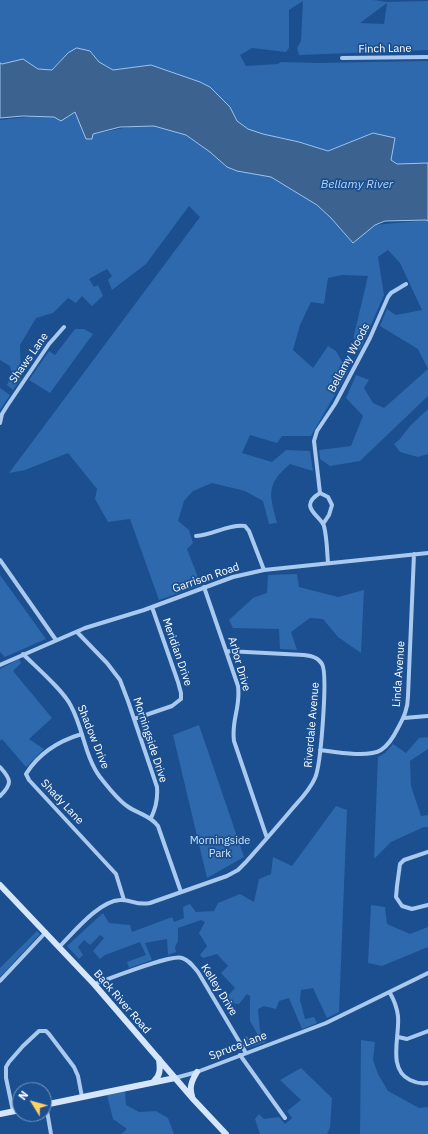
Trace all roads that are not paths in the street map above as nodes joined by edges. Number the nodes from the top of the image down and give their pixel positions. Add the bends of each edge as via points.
1 (428, 57) edge
2 (342, 58) dead end
3 (406, 284) dead end
4 (64, 327) dead end
5 (0, 423) edge
6 (320, 493) junction
7 (323, 524) junction
8 (196, 536) dead end
9 (428, 553) edge
10 (414, 554) junction
11 (0, 560) edge
12 (328, 563) junction
13 (264, 570) junction
14 (204, 587) junction
15 (152, 607) junction
16 (77, 632) junction
17 (56, 640) junction
18 (227, 651) junction
19 (23, 654) junction
20 (0, 665) edge
21 (428, 716) edge
22 (404, 718) junction
23 (134, 719) junction
24 (82, 734) junction
25 (320, 750) junction
26 (0, 767) edge
27 (0, 796) edge
28 (151, 818) junction
29 (267, 838) junction
30 (428, 852) edge
31 (0, 885) edge
32 (181, 892) junction
33 (124, 900) junction
34 (428, 905) edge
35 (46, 932) junction
36 (60, 946) junction
37 (428, 973) edge
38 (0, 981) edge
39 (94, 984) junction
40 (390, 993) junction
41 (428, 1031) edge
42 (398, 1037) junction
43 (246, 1052) junction
44 (240, 1055) junction
45 (159, 1059) junction
46 (197, 1072) junction
47 (175, 1078) junction
48 (154, 1081) junction
49 (428, 1083) edge
50 (82, 1097) junction
51 (194, 1100) junction
52 (52, 1103) edge
53 (12, 1106) edge
54 (12, 1111) edge
55 (0, 1114) edge
56 (285, 1118) dead end
57 (49, 1122) edge
58 (51, 1134) edge
59 (226, 1134) edge

1 - 2 street, Finch Lane
3 - 6 street, Bellamy Woods via 388,297 339,397 317,431 315,447
4 - 5 street, Shaws Lane via 49,344 6,406
6 - 7 street via 313,499 311,508
6 - 7 street via 328,497 332,505
7 - 12 street
8 - 13 street via 245,526 250,530
9 - 10 street, Garrison Road
10 - 12 street, Garrison Road
10 - 22 street, Linda Avenue via 408,707
11 - 17 street
12 - 13 street, Garrison Road
13 - 14 street, Garrison Road via 239,575
14 - 15 street, Garrison Road
14 - 18 street, Arbor Drive
15 - 16 street, Garrison Road
15 - 23 street, Meridian Drive via 178,682 181,699 172,706
16 - 17 street, Garrison Road
16 - 23 street, Morningside Drive via 120,680
17 - 19 street, Garrison Road
18 - 25 street, Riverdale Avenue via 304,655 318,659 323,664 325,675
18 - 29 street, Arbor Drive via 239,698 232,730 234,741
19 - 20 street, Garrison Road
19 - 24 street, Shadow Drive via 72,706
21 - 22 street
22 - 25 street, Linda Avenue via 393,738 381,750 370,753
23 - 28 street, Morningside Drive via 157,787 155,810
24 - 28 street, Shadow Drive via 96,772 103,781 126,806
24 - 33 street, Shady Lane via 67,738 48,750 26,774 28,780 116,874
25 - 29 street, Riverdale Avenue via 318,767 310,788
26 - 27 street via 10,780 8,788
28 - 32 street via 158,826
29 - 32 street, Riverdale Avenue via 238,870
30 - 34 street via 404,860 400,864 396,897 402,906 412,909
31 - 35 street, Back River Road
32 - 33 street via 142,904
33 - 36 street via 110,902 103,907
35 - 36 street, Back River Road
35 - 38 street
36 - 39 street, Back River Road
37 - 40 street, Spruce Lane
39 - 43 street, Kelley Drive via 159,961 181,957 191,963 198,972
39 - 45 street, Back River Road
40 - 42 street via 398,1016
40 - 43 street, Spruce Lane via 326,1023
41 - 42 street via 407,1039
42 - 49 street via 396,1060 400,1071 411,1081
43 - 44 street, Spruce Lane
44 - 46 street, Spruce Lane
44 - 56 street
45 - 47 street, Back River Road
45 - 48 street via 160,1071
46 - 47 street, Spruce Lane
46 - 51 street via 190,1088
47 - 48 street, Spruce Lane
47 - 51 street, Back River Road
48 - 50 street, Spruce Lane
50 - 52 street, Spruce Lane
50 - 53 street via 74,1067 49,1034 46,1031 38,1031 6,1067
51 - 59 street, Back River Road
54 - 55 street
57 - 58 street

